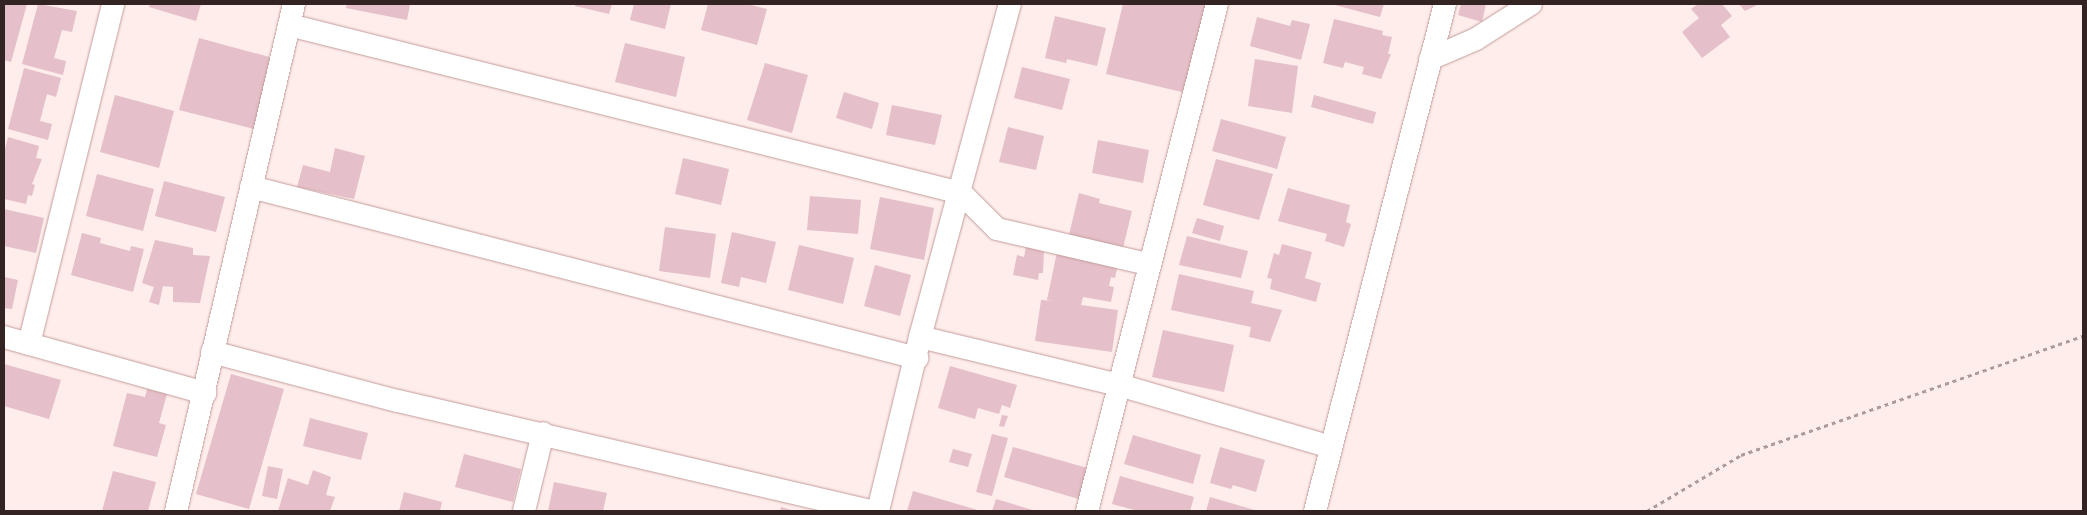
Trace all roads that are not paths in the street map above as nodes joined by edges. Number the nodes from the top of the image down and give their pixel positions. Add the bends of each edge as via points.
1 (113, 4) edge
2 (294, 4) edge
3 (1010, 4) edge
4 (1217, 4) edge
5 (1445, 4) edge
6 (1531, 4) edge
7 (289, 25) junction
8 (1430, 59) junction
9 (251, 187) junction
10 (961, 193) junction
11 (1148, 264) junction
12 (4, 336) edge
13 (29, 344) junction
14 (918, 347) junction
15 (212, 352) junction
16 (1119, 385) junction
17 (204, 393) junction
18 (542, 433) junction
19 (1331, 447) junction
20 (176, 511) edge
21 (524, 511) edge
22 (871, 511) edge
23 (878, 511) edge
24 (1087, 511) edge
25 (1315, 511) edge

1 - 13 street
2 - 7 street
3 - 10 street
4 - 11 street
5 - 8 street
6 - 8 street via 1476,39
7 - 9 street
7 - 10 street
8 - 19 street
9 - 14 street
9 - 15 street
10 - 11 street via 997,229
10 - 14 street
11 - 16 street
12 - 13 street
13 - 17 street
14 - 16 street
14 - 23 street
15 - 17 street
15 - 18 street via 398,401
16 - 19 street
16 - 24 street
17 - 20 street
18 - 21 street
18 - 22 street
19 - 25 street

